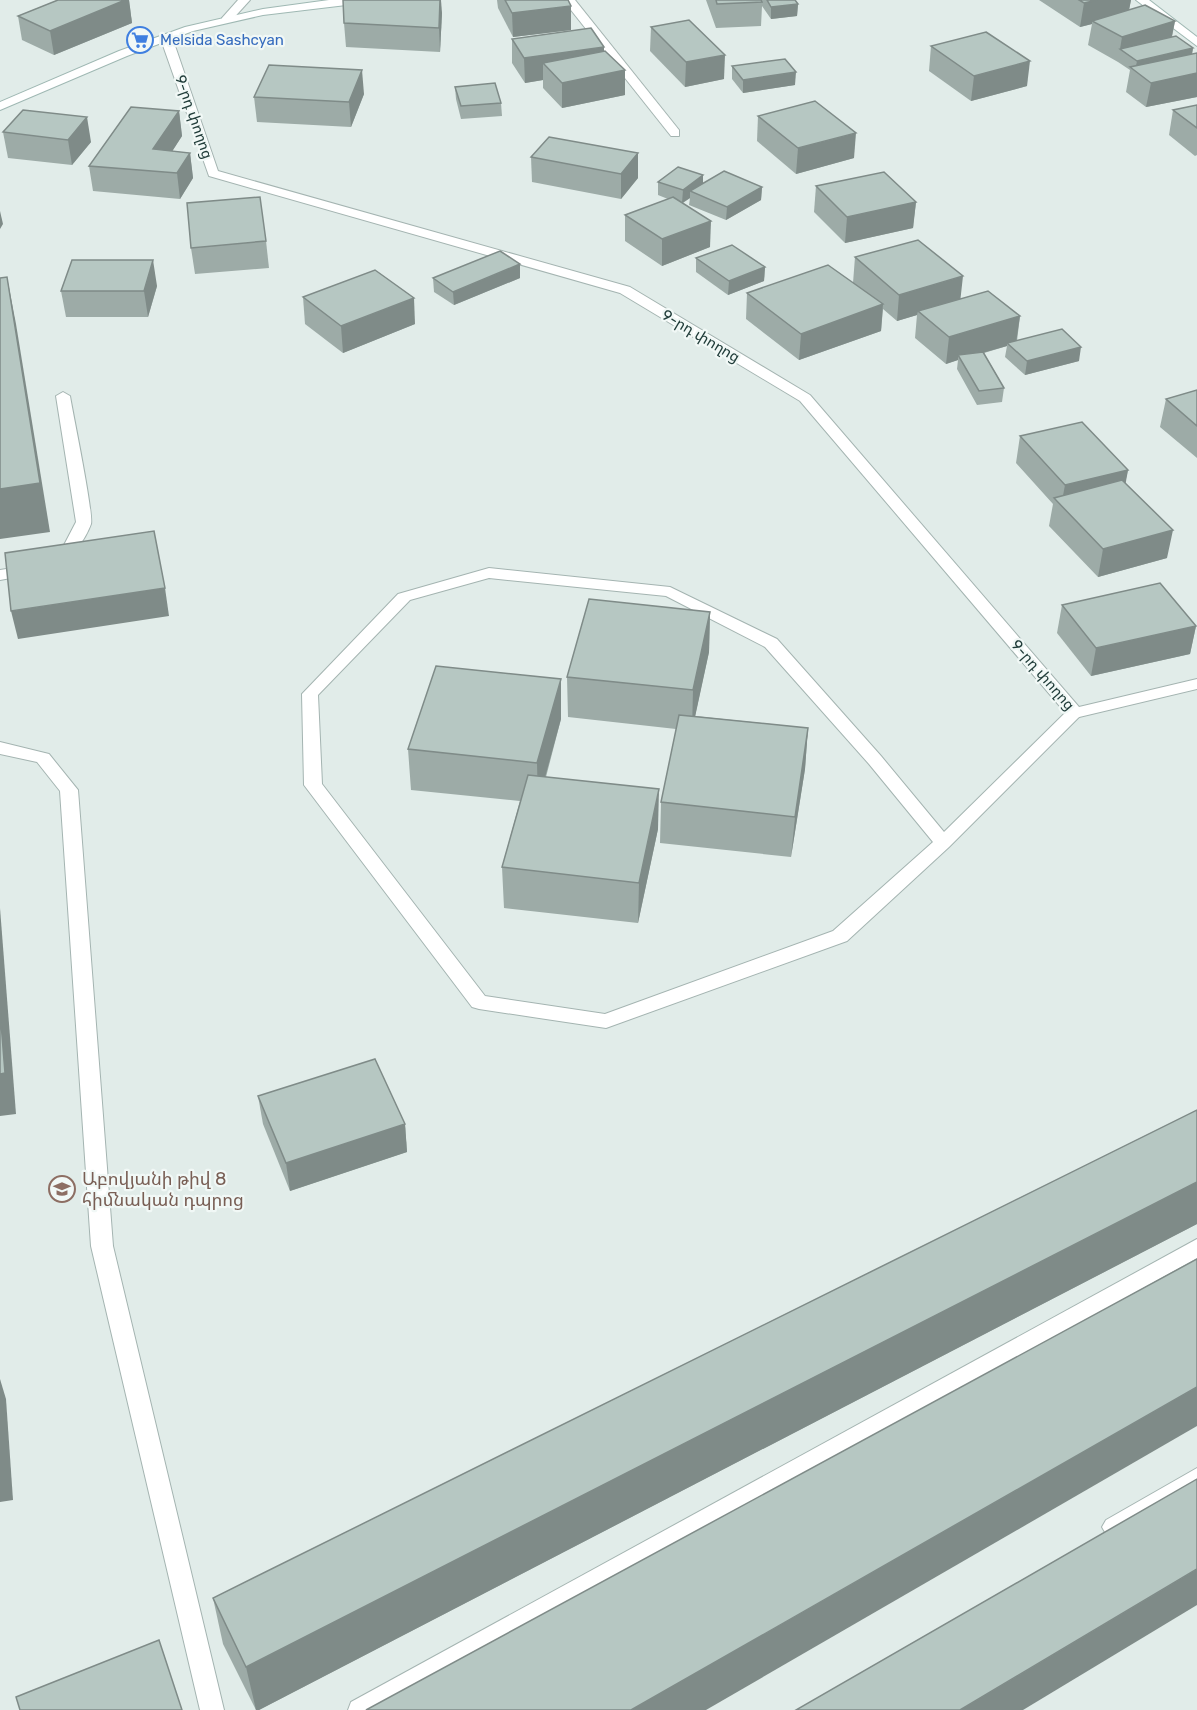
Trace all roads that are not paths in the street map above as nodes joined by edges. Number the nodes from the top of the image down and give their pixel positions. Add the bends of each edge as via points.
1 (244, 0) edge
2 (363, 0) edge
3 (569, 0) edge
4 (1142, 0) edge
5 (226, 20) junction
6 (166, 37) junction
7 (1197, 43) edge
8 (0, 106) edge
9 (675, 133) dead end
10 (63, 396) dead end
11 (0, 575) edge
12 (1197, 684) edge
13 (1075, 713) junction
14 (0, 748) edge
15 (943, 843) junction
16 (1197, 1248) edge
17 (1197, 1478) edge
18 (1095, 1539) edge
19 (212, 1710) edge
20 (360, 1710) edge

1 - 5 street
2 - 5 street via 282,7
3 - 9 street
4 - 7 street
5 - 6 street
6 - 8 street
6 - 13 street, 9-րդ փողոց via 213,173 625,290 805,398
10 - 11 street via 84,522 70,547 46,568
12 - 13 street, 9-րդ փողոց
13 - 15 street
14 - 19 street via 43,758 69,790 102,1246
15 - 15 street via 840,936 606,1021 479,1002 312,784 310,694 404,597 489,573 670,592 771,643
16 - 20 street
17 - 18 street

